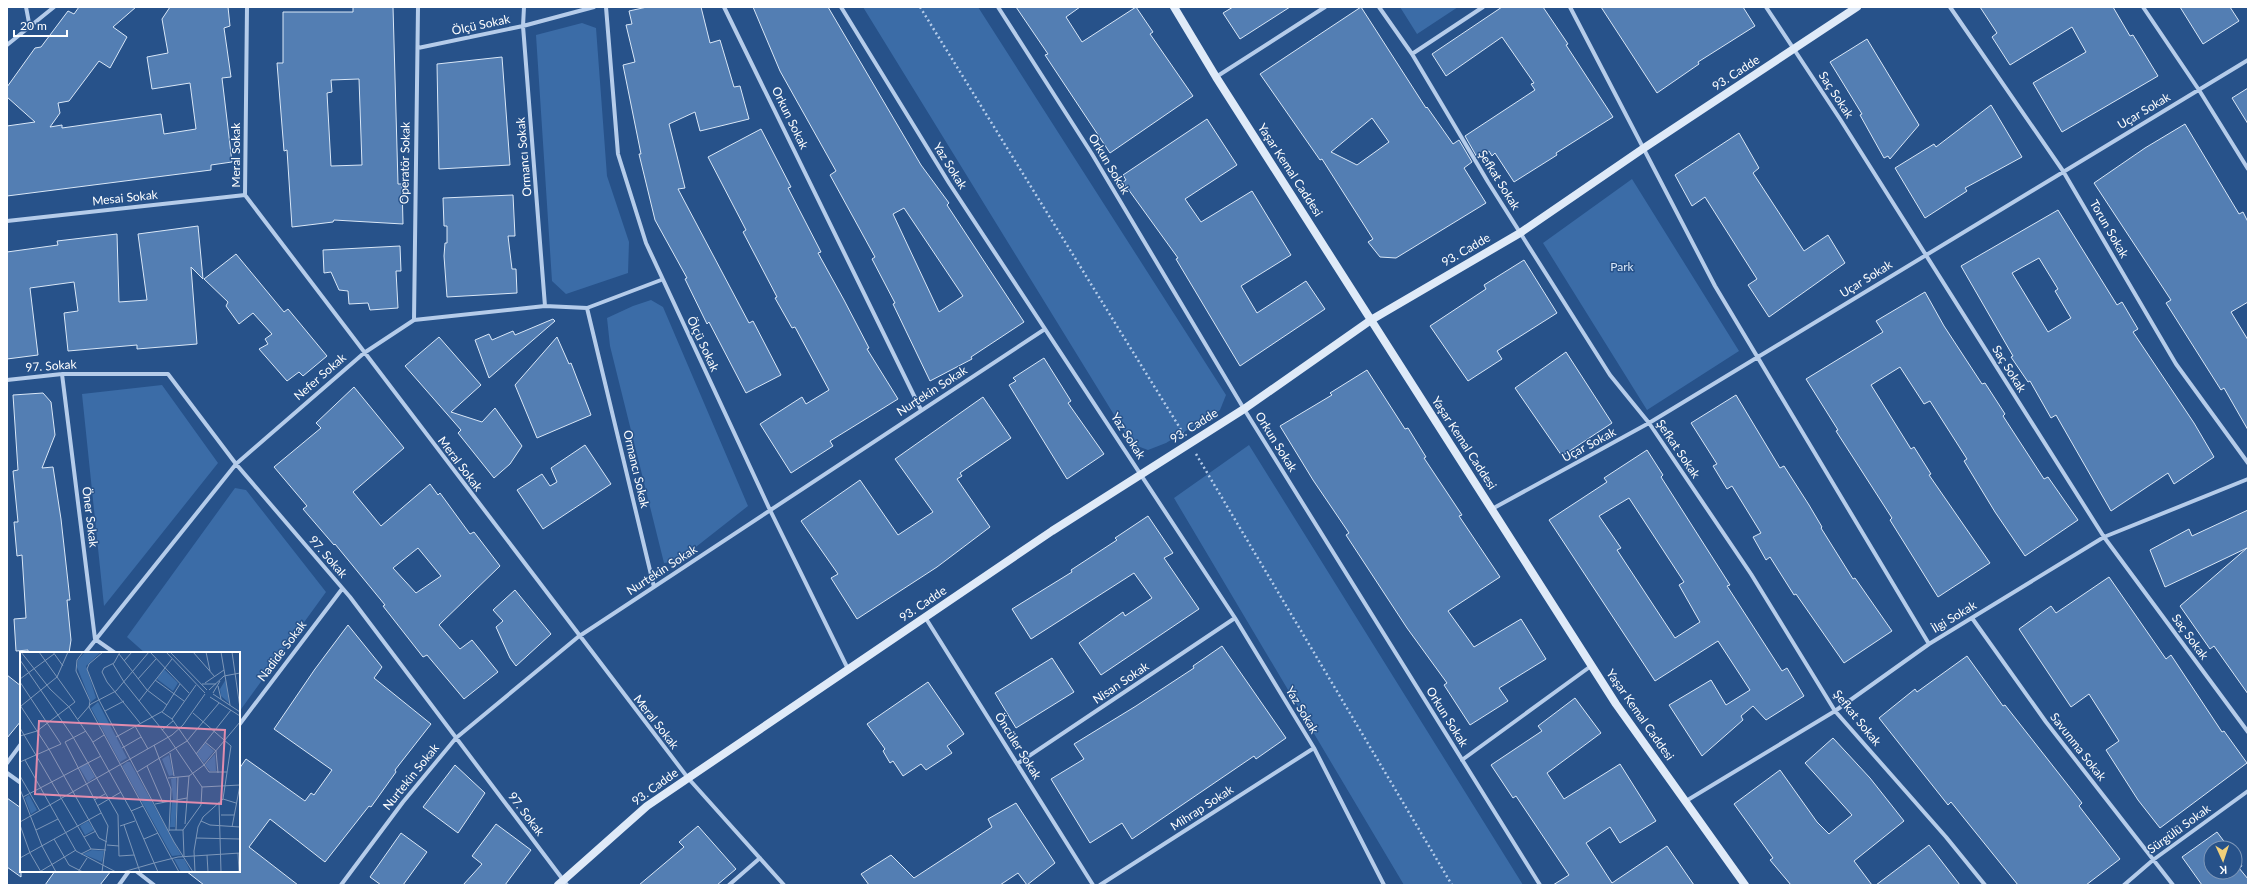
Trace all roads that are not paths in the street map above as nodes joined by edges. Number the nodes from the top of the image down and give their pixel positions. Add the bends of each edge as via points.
1 (26, 7) edge
2 (54, 7) edge
3 (247, 7) edge
4 (418, 7) edge
5 (524, 7) edge
6 (594, 7) edge
7 (606, 7) edge
8 (724, 7) edge
9 (841, 7) edge
10 (998, 7) edge
11 (1174, 7) edge
12 (1325, 7) edge
13 (1379, 7) edge
14 (1484, 7) edge
15 (1570, 7) edge
16 (1766, 7) edge
17 (1857, 7) edge
18 (1950, 7) edge
19 (2143, 7) edge
20 (524, 26) junction
21 (30, 28) junction
22 (7, 45) edge
23 (418, 48) junction
24 (1794, 49) junction
25 (1412, 54) junction
26 (2248, 60) edge
27 (1216, 77) junction
28 (2199, 90) junction
29 (1644, 148) junction
30 (2248, 169) edge
31 (2063, 171) junction
32 (245, 195) junction
33 (7, 221) edge
34 (1520, 233) junction
35 (1925, 254) junction
36 (661, 280) junction
37 (545, 306) junction
38 (587, 308) junction
39 (414, 320) junction
40 (1371, 320) junction
41 (1045, 329) junction
42 (364, 352) junction
43 (1758, 358) junction
44 (62, 374) junction
45 (7, 380) edge
46 (921, 410) junction
47 (1244, 410) junction
48 (1649, 424) junction
49 (2248, 463) edge
50 (236, 464) junction
51 (1141, 475) junction
52 (2248, 479) edge
53 (1492, 509) junction
54 (770, 510) junction
55 (2104, 537) junction
56 (654, 587) junction
57 (342, 588) junction
58 (925, 617) junction
59 (1235, 618) junction
60 (1972, 618) junction
61 (578, 636) junction
62 (95, 639) junction
63 (1929, 644) junction
64 (86, 652) edge
65 (114, 652) edge
66 (1592, 665) junction
67 (848, 669) junction
68 (1835, 711) junction
69 (240, 724) edge
70 (2248, 732) edge
71 (456, 738) junction
72 (20, 745) edge
73 (1314, 748) junction
74 (1462, 760) junction
75 (7, 763) edge
76 (1017, 764) junction
77 (7, 773) edge
78 (688, 778) junction
79 (20, 782) edge
80 (2248, 791) edge
81 (1686, 801) junction
82 (760, 858) junction
83 (2153, 860) junction
84 (128, 872) edge
85 (137, 872) edge
86 (563, 883) edge
87 (119, 885) edge
88 (154, 885) edge
89 (341, 885) edge
90 (729, 885) edge
91 (784, 885) edge
92 (1093, 885) edge
93 (1100, 885) edge
94 (1384, 885) edge
95 (1540, 885) edge
96 (1745, 885) edge
97 (1985, 885) edge
98 (2124, 885) edge
99 (2173, 885) edge

1 - 21 street
2 - 21 street
3 - 32 street, Meral Sokak
4 - 23 street, Operatör Sokak
5 - 20 street, Ormancı Sokak
6 - 20 street, Ölçü Sokak
7 - 36 street, Ölçü Sokak via 618,154 646,243
8 - 46 street, Orkun Sokak
9 - 41 street, Yaz Sokak via 949,183
10 - 47 street, Orkun Sokak via 1092,154
11 - 27 main road, Yaşar Kemal Caddesi
12 - 27 street
13 - 25 street, Şefkat Sokak
14 - 25 street
15 - 29 street
16 - 24 street, Saç Sokak
17 - 24 main road, 93. Cadde
18 - 31 street, Torun Sokak
19 - 28 street
20 - 23 street, Ölçü Sokak
20 - 37 street, Ormancı Sokak
21 - 22 street
23 - 39 street, Operatör Sokak
24 - 29 main road, 93. Cadde
24 - 35 street, Saç Sokak
25 - 34 street, Şefkat Sokak
26 - 28 street, Uçar Sokak
27 - 40 main road, Yaşar Kemal Caddesi
28 - 30 street
28 - 31 street, Uçar Sokak
29 - 34 main road, 93. Cadde
29 - 43 street via 1715,286
31 - 35 street, Uçar Sokak
31 - 49 street, Torun Sokak via 2176,364
32 - 33 street, Mesai Sokak
32 - 42 street, Meral Sokak
34 - 40 main road, 93. Cadde
34 - 48 street, Şefkat Sokak via 1610,375
35 - 43 street, Uçar Sokak
35 - 55 street, Saç Sokak
36 - 38 street, Nefer Sokak
36 - 54 street, Ölçü Sokak
37 - 38 street, Nefer Sokak
37 - 39 street, Nefer Sokak
38 - 56 street, Ormancı Sokak
39 - 42 street, Nefer Sokak
40 - 47 main road, 93. Cadde
40 - 53 main road, Yaşar Kemal Caddesi
41 - 46 street, Nurtekin Sokak
41 - 51 street, Yaz Sokak
42 - 50 street, Nefer Sokak
42 - 61 street, Meral Sokak
43 - 48 street, Uçar Sokak
43 - 63 street
44 - 45 street, 97. Sokak
44 - 50 street, 97. Sokak via 168,374
44 - 62 street, Öner Sokak
46 - 54 street, Nurtekin Sokak
47 - 51 main road, 93. Cadde
47 - 74 street, Orkun Sokak
48 - 53 street, Uçar Sokak
48 - 68 street, Şefkat Sokak via 1751,574
50 - 57 street, 97. Sokak
50 - 62 street, Nefer Sokak
51 - 58 main road, 93. Cadde via 1052,530
51 - 59 street, Yaz Sokak
52 - 55 street, İlgi Sokak
53 - 66 main road, Yaşar Kemal Caddesi
54 - 56 street, Nurtekin Sokak
54 - 67 street, Ölçü Sokak
55 - 60 street, İlgi Sokak
55 - 70 street, Saç Sokak
56 - 61 street, Nurtekin Sokak
57 - 69 street, Nadide Sokak
57 - 71 street, 97. Sokak
58 - 67 main road, 93. Cadde
58 - 76 street, Öncüler Sokak
59 - 73 street, Yaz Sokak
59 - 76 street, Nisan Sokak
60 - 63 street, İlgi Sokak
60 - 83 street, Savunma Sokak via 2046,722
61 - 71 street, Nurtekin Sokak
61 - 78 street, Meral Sokak
62 - 64 street, Nefer Sokak
62 - 65 street
63 - 68 street, İlgi Sokak
66 - 74 street
66 - 81 main road, Yaşar Kemal Caddesi via 1616,704
67 - 78 main road, 93. Cadde
68 - 81 street, İlgi Sokak
68 - 97 street, Şefkat Sokak
71 - 86 street, 97. Sokak
71 - 89 street, Nurtekin Sokak via 403,802
72 - 75 street
73 - 93 street, Mihrap Sokak
73 - 94 street, Yaz Sokak
74 - 95 street, Orkun Sokak
76 - 92 street, Öncüler Sokak
77 - 79 street
78 - 82 street, Meral Sokak
78 - 86 main road, 93. Cadde via 647,806
80 - 83 street, Sürgülü Sokak
81 - 96 main road, Yaşar Kemal Caddesi
82 - 90 street
82 - 91 street, Meral Sokak
83 - 98 street, Sürgülü Sokak
83 - 99 street, Savunma Sokak
84 - 87 street
85 - 88 street

